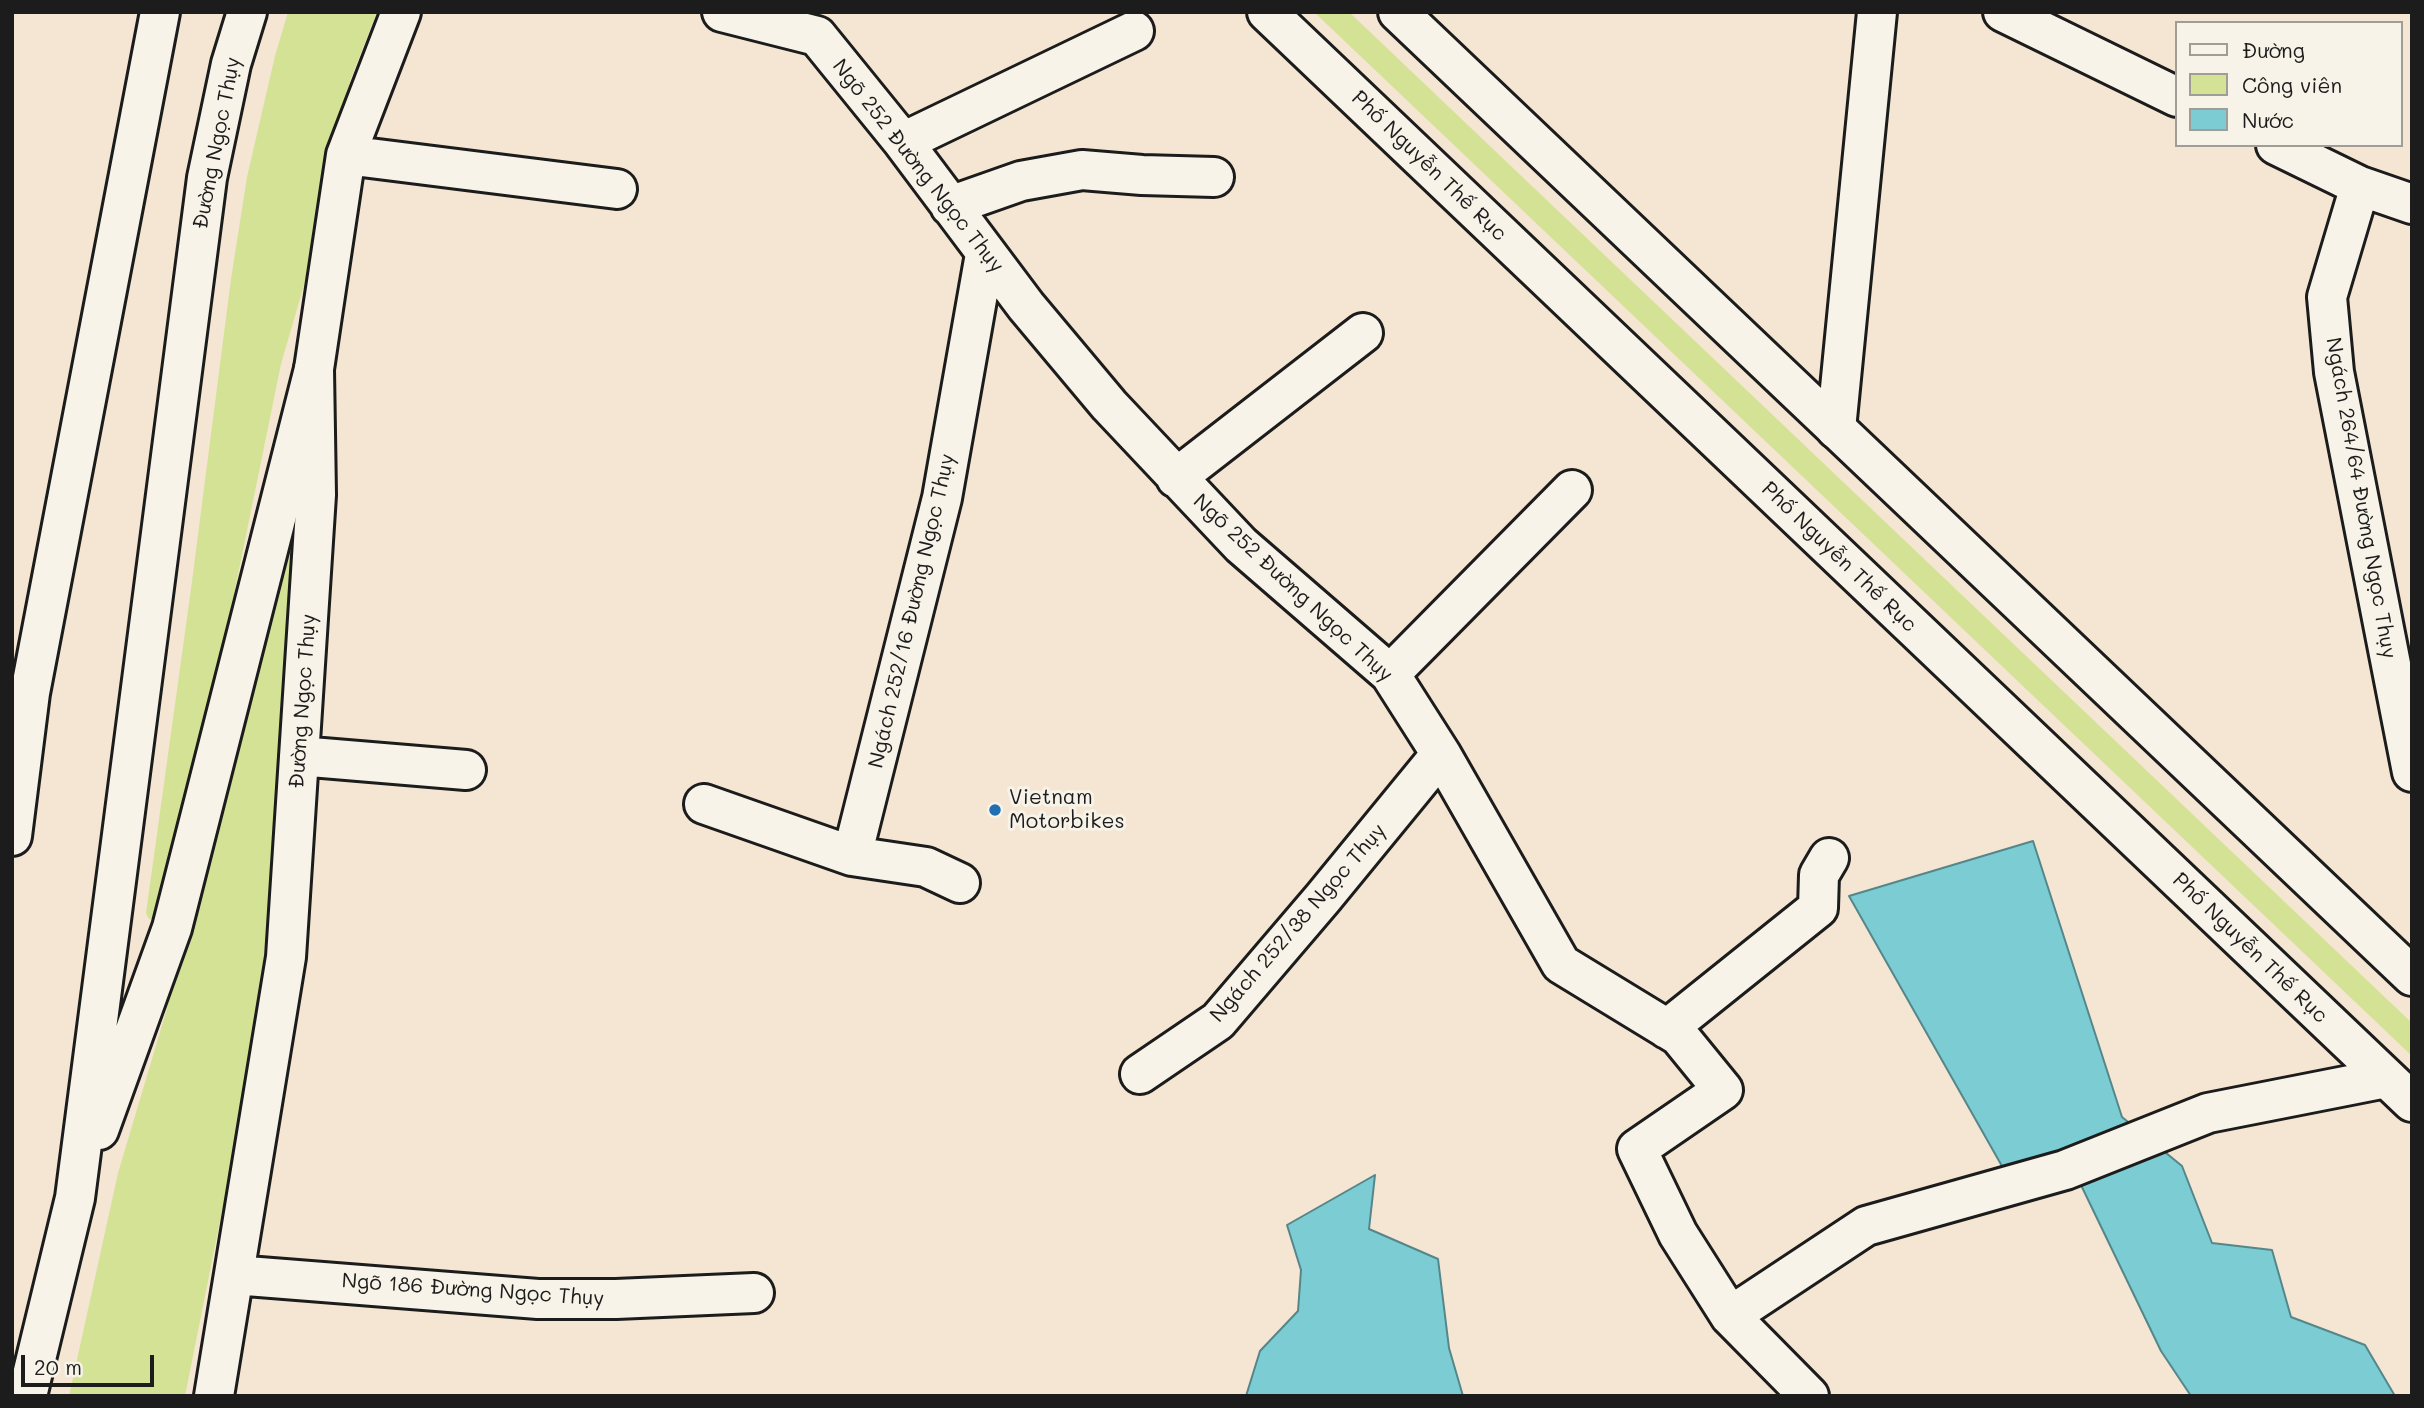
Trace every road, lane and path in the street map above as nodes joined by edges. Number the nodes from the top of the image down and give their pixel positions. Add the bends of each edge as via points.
1 (160, 12) edge
2 (247, 12) edge
3 (401, 12) edge
4 (722, 12) edge
5 (1267, 12) edge
6 (1398, 12) edge
7 (1877, 12) edge
8 (2003, 12) edge
9 (1134, 31) dead end
10 (2176, 97) edge
11 (903, 142) junction
12 (2280, 147) edge
13 (346, 155) junction
14 (1214, 177) dead end
15 (2360, 186) junction
16 (617, 189) dead end
17 (2412, 204) edge
18 (950, 206) junction
19 (985, 254) junction
20 (1363, 333) dead end
21 (314, 369) junction
22 (1836, 429) junction
23 (1176, 478) junction
24 (1572, 490) dead end
25 (1391, 674) junction
26 (1441, 754) junction
27 (299, 756) junction
28 (466, 770) dead end
29 (2412, 772) edge
30 (704, 804) dead end
31 (12, 836) edge
32 (852, 856) junction
33 (1829, 858) dead end
34 (960, 883) dead end
35 (2412, 976) edge
36 (1667, 1029) junction
37 (1140, 1074) dead end
38 (2399, 1090) edge
39 (75, 1198) junction
40 (234, 1275) junction
41 (754, 1293) dead end
42 (1730, 1316) junction
43 (27, 1396) edge
44 (214, 1396) edge
45 (1809, 1396) edge

1 - 31 main road via 30,693
2 - 39 main road, Đường Ngọc Thụy via 206,178
3 - 13 main road, Đường Ngọc Thụy
4 - 11 main road, Ngõ 252 Đường Ngọc Thụy via 817,36
5 - 38 main road, Phố Nguyễn Thế Rục
6 - 22 main road
7 - 22 main road
8 - 10 main road
9 - 11 main road
11 - 18 main road, Ngõ 252 Đường Ngọc Thụy
12 - 15 main road
13 - 16 main road
13 - 21 main road, Đường Ngọc Thụy
14 - 18 main road via 1082,170 1021,181
15 - 17 main road
15 - 29 main road, Ngách 264/64 Đường Ngọc Thụy via 2326,297 2334,372
18 - 19 main road, Ngõ 252 Đường Ngọc Thụy
19 - 23 main road, Ngõ 252 Đường Ngọc Thụy via 1109,405
19 - 32 main road, Ngách 252/16 Đường Ngọc Thụy via 943,498
20 - 23 main road
21 - 27 main road, Đường Ngọc Thụy via 316,495
21 - 39 main road via 172,928
22 - 35 main road
23 - 25 main road, Ngõ 252 Đường Ngọc Thụy via 1241,545
24 - 25 main road
25 - 26 main road, Ngõ 252 Đường Ngọc Thụy
26 - 36 main road, Ngõ 252 Đường Ngọc Thụy via 1561,964
26 - 37 main road, Ngách 252/38 Ngọc Thụy via 1218,1021
27 - 28 main road
27 - 40 main road, Đường Ngọc Thụy via 286,957
30 - 32 main road
32 - 34 main road via 926,867
33 - 36 main road via 1819,875 1818,908
36 - 42 main road, Ngõ 252 Đường Ngọc Thụy via 1679,1035 1723,1090 1637,1149 1678,1234
38 - 42 main road via 2208,1112 2065,1170 1866,1226
39 - 43 main road, Đường Ngọc Thụy
40 - 41 main road, Ngõ 186 Đường Ngọc Thụy via 538,1299
40 - 44 main road, Đường Ngọc Thụy
42 - 45 main road, Ngõ 252 Đường Ngọc Thụy

